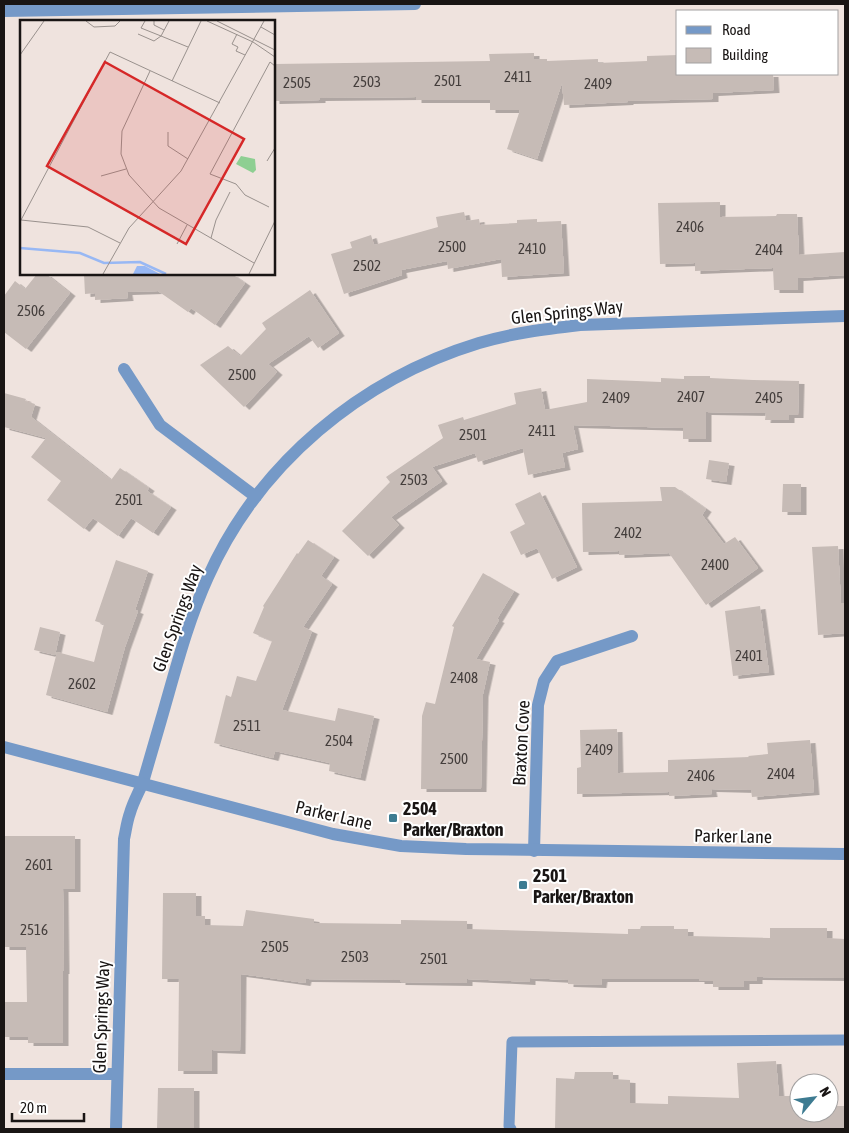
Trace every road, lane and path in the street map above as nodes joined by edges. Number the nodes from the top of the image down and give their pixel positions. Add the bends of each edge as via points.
1 (416, 4) edge
2 (4, 11) edge
3 (845, 316) edge
4 (124, 369) dead end
5 (256, 498) junction
6 (632, 636) dead end
7 (4, 747) edge
8 (142, 783) junction
9 (534, 851) junction
10 (845, 854) edge
11 (845, 1040) edge
12 (4, 1074) edge
13 (117, 1074) junction
14 (116, 1129) edge
15 (511, 1129) edge

1 - 2 street
3 - 5 street, Glen Springs Way via 580,325 535,330 481,342 416,367 363,396 308,439
4 - 5 street via 160,425
5 - 8 street, Glen Springs Way via 227,540 193,613
6 - 9 street, Braxton Cove via 557,661 544,681 538,706
7 - 8 street, Parker Lane
8 - 9 street, Parker Lane via 367,841 432,848
8 - 13 street, Glen Springs Way via 124,839
9 - 10 street, Parker Lane
11 - 15 lane via 512,1042
12 - 13 street
13 - 14 street, Glen Springs Way

